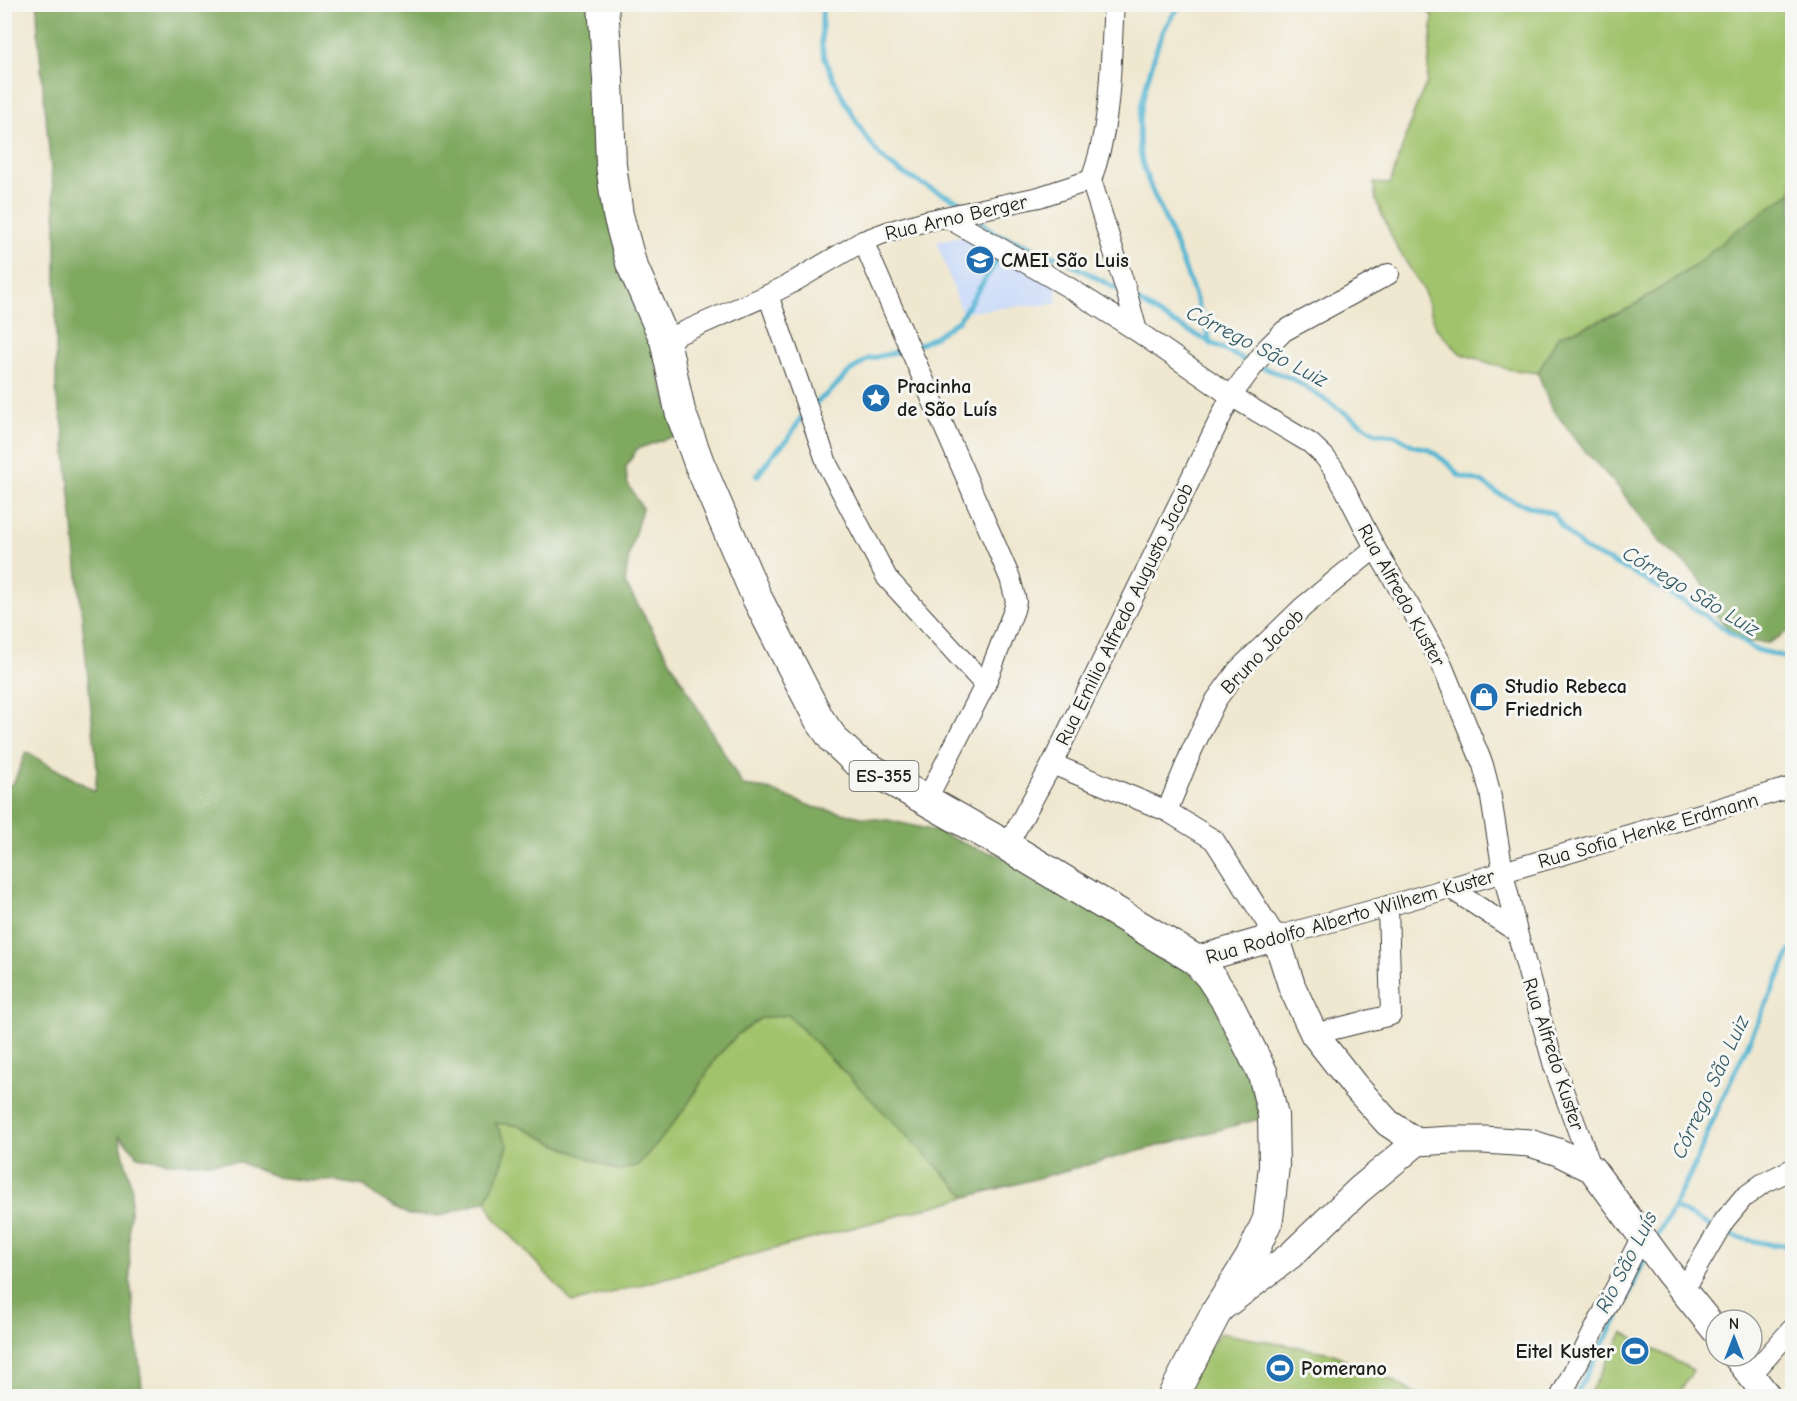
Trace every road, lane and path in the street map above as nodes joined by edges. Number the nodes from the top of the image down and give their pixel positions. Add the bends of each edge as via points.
1 (603, 4) edge
2 (1114, 4) edge
3 (1090, 180) junction
4 (946, 217) junction
5 (863, 241) junction
6 (1389, 274) dead end
7 (768, 295) junction
8 (1137, 331) junction
9 (665, 340) junction
10 (1236, 389) junction
11 (1375, 548) junction
12 (985, 685) junction
13 (1052, 764) junction
14 (1792, 787) edge
15 (926, 801) junction
16 (1167, 811) junction
17 (1007, 846) junction
18 (1503, 872) junction
19 (1450, 888) junction
20 (1388, 906) junction
21 (1517, 932) junction
22 (1276, 937) junction
23 (1196, 960) junction
24 (1314, 1034) junction
25 (1418, 1142) junction
26 (1592, 1169) junction
27 (1792, 1169) edge
28 (1644, 1238) junction
29 (1676, 1282) junction
30 (1217, 1311) junction
31 (1704, 1317) edge
32 (1792, 1329) edge
33 (1751, 1376) edge
34 (1173, 1396) edge
35 (1561, 1396) edge

1 - 9 main road, ES-355 via 611,165 618,215 631,263
2 - 3 street via 1105,128
3 - 4 street, Rua Arno Berger via 1039,197
3 - 8 street
4 - 5 street, Rua Arno Berger
4 - 8 street, Rua Alfredo Kuster
5 - 7 street, Rua Arno Berger
5 - 12 street via 1014,591 1014,610
6 - 10 street, Rua Emilio Alfredo Augusto Jacob via 1293,325 1267,348
7 - 9 street, Rua Arno Berger
7 - 12 street via 828,466 887,578
8 - 10 street, Rua Alfredo Kuster
9 - 15 main road, ES-355 via 680,411 699,463 757,598 819,719 855,760
10 - 11 street, Rua Alfredo Kuster via 1324,456
10 - 13 street, Rua Emilio Alfredo Augusto Jacob
11 - 16 street, Bruno Jacob via 1303,607 1238,670 1216,700
11 - 18 street, Rua Alfredo Kuster via 1441,663 1483,765
12 - 15 street
13 - 16 street
13 - 17 street, Rua Emilio Alfredo Augusto Jacob
14 - 18 street, Rua Sofia Henke Erdmann
15 - 17 main road, ES-355
16 - 22 street via 1214,840
17 - 23 main road, ES-355
18 - 19 street, Rua Rodolfo Alberto Wilhem Kuster
18 - 21 street, Rua Alfredo Kuster
19 - 20 street, Rua Rodolfo Alberto Wilhem Kuster
19 - 21 street
20 - 22 street, Rua Rodolfo Alberto Wilhem Kuster
20 - 24 street via 1391,1015
21 - 26 street, Rua Alfredo Kuster via 1554,1066
22 - 23 street, Rua Rodolfo Alberto Wilhem Kuster
22 - 24 street
23 - 30 main road, ES-355 via 1239,1024 1263,1074 1273,1115 1274,1166 1268,1219 1251,1257
24 - 25 street via 1388,1123
25 - 26 street via 1530,1143
25 - 30 street via 1359,1190 1291,1255
26 - 28 street
27 - 29 street via 1743,1198 1708,1250
28 - 29 street
28 - 35 street
29 - 31 street
30 - 34 main road, ES-355
32 - 33 street

